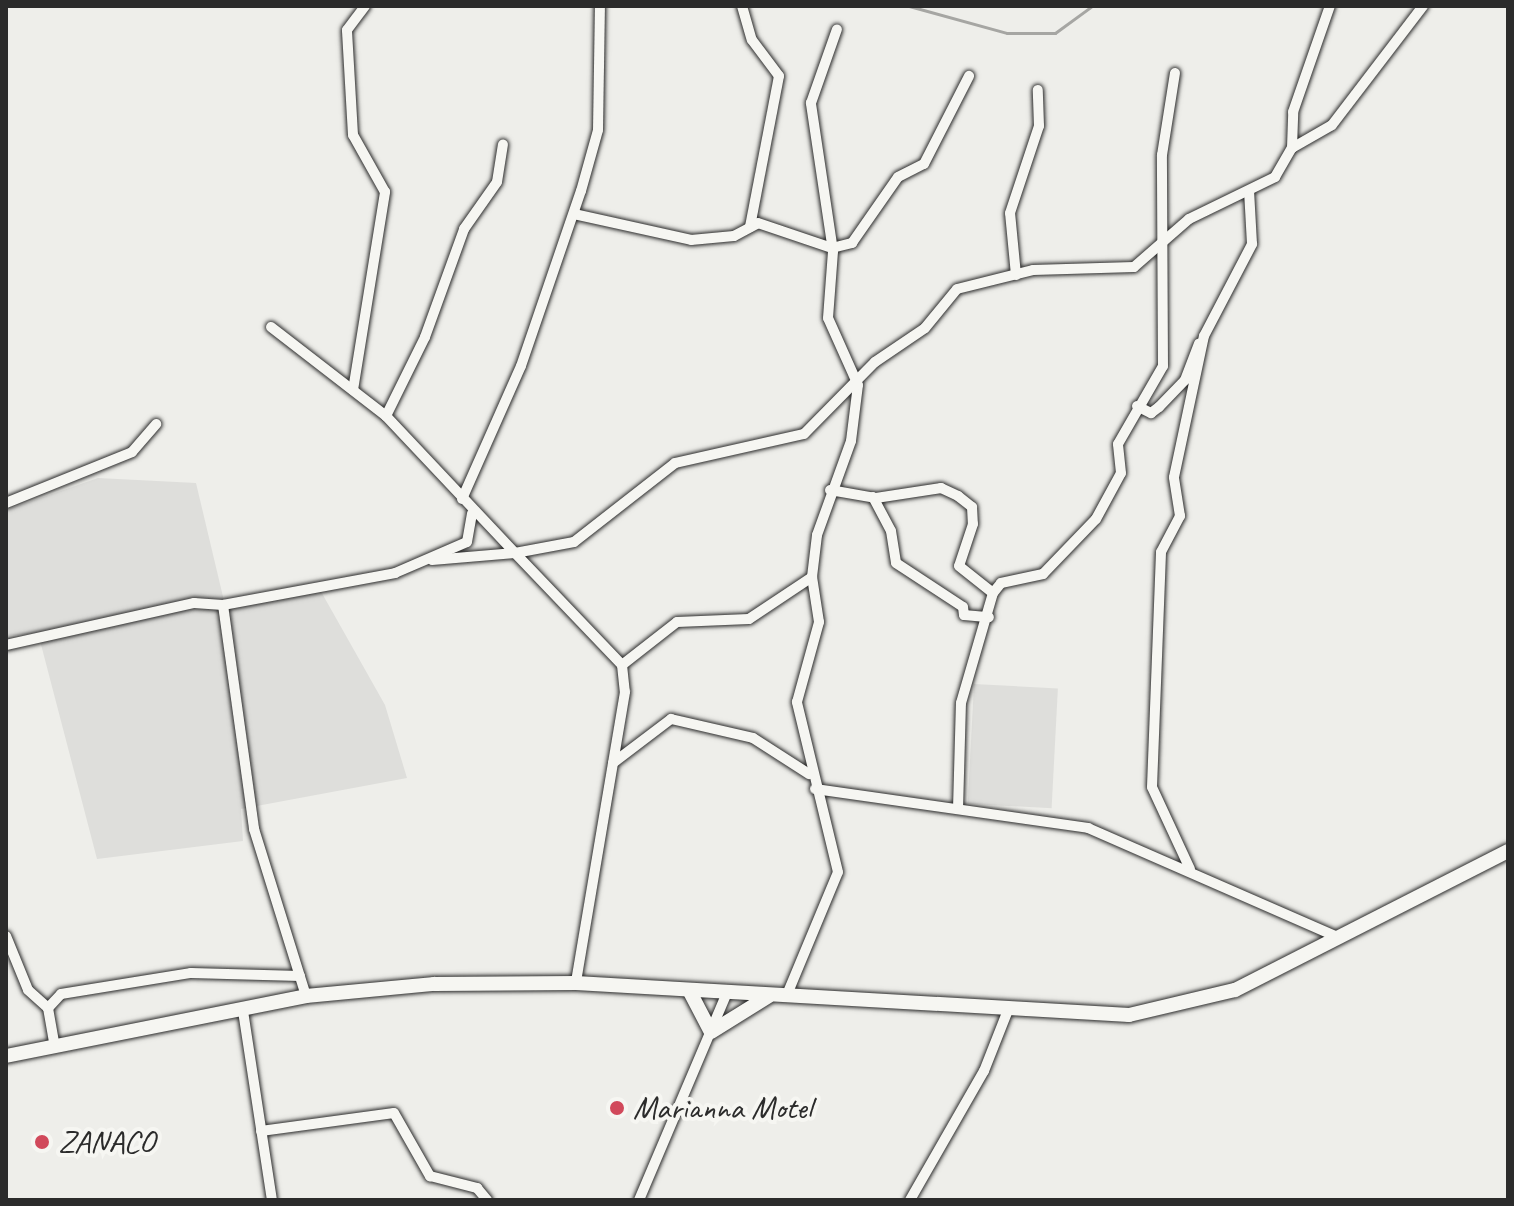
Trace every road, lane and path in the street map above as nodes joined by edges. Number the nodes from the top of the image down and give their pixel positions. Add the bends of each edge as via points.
1 (365, 6) edge
2 (600, 6) edge
3 (742, 6) edge
4 (1330, 6) edge
5 (1423, 6) edge
6 (837, 29) dead end
7 (1175, 73) dead end
8 (969, 76) dead end
9 (1038, 90) dead end
10 (503, 144) dead end
11 (1292, 148) junction
12 (1249, 191) junction
13 (574, 214) junction
14 (750, 227) junction
15 (1160, 242) junction
16 (832, 248) junction
17 (1016, 275) junction
18 (271, 327) dead end
19 (1204, 336) junction
20 (858, 385) junction
21 (353, 390) junction
22 (1137, 406) junction
23 (386, 416) junction
24 (156, 424) dead end
25 (830, 490) junction
26 (873, 497) junction
27 (6, 503) edge
28 (466, 503) junction
29 (515, 553) junction
30 (432, 560) junction
31 (812, 577) junction
32 (993, 593) junction
33 (223, 605) junction
34 (989, 617) junction
35 (6, 645) edge
36 (622, 665) junction
37 (613, 763) junction
38 (809, 774) junction
39 (815, 789) junction
40 (958, 809) junction
41 (1508, 851) edge
42 (1190, 869) junction
43 (6, 936) edge
44 (1343, 939) junction
45 (300, 976) junction
46 (576, 983) junction
47 (689, 990) junction
48 (727, 993) junction
49 (306, 996) junction
50 (770, 996) junction
51 (786, 997) junction
52 (48, 1008) junction
53 (1008, 1010) junction
54 (243, 1011) junction
55 (711, 1032) junction
56 (55, 1046) junction
57 (6, 1056) edge
58 (261, 1131) junction
59 (272, 1200) edge
60 (487, 1200) edge
61 (639, 1200) edge
62 (910, 1200) edge

1 - 21 street via 347,30 353,135 385,192
2 - 13 street via 598,130
3 - 14 street via 750,37 779,76
4 - 11 street via 1293,112
5 - 11 street via 1332,125
6 - 16 street via 811,103
7 - 15 street via 1163,139
8 - 16 street via 924,164 898,177 852,243
9 - 17 street via 1039,126 1009,217
10 - 23 street via 497,182 464,229 425,337
11 - 12 street via 1275,177
12 - 15 street via 1189,219
12 - 19 street via 1252,244
13 - 14 street via 691,240
13 - 28 street
14 - 16 street via 768,225
15 - 17 street via 1131,269 1099,264
15 - 22 street via 1165,355
16 - 20 street via 828,318
17 - 20 street via 957,289 925,328 875,362
18 - 21 street
19 - 22 street via 1177,388 1151,413
19 - 42 street via 1174,477 1180,516 1161,552 1152,787
20 - 25 street via 851,441
20 - 29 street via 798,438 675,463 585,539
21 - 23 street
22 - 32 street via 1118,444 1118,483 1096,519 1043,574 1001,583
23 - 28 street
24 - 27 street via 132,452
25 - 26 street
25 - 31 street
26 - 32 street via 941,488 972,507 959,566
26 - 34 street via 891,531 896,563 964,615
28 - 29 street
28 - 30 street via 475,522 467,542
29 - 30 street
29 - 36 street
30 - 33 street
31 - 36 street via 749,619 677,622
31 - 38 street via 819,622 797,702
32 - 34 street
33 - 35 street via 194,603
33 - 45 street via 254,829
34 - 40 street via 961,703
36 - 37 street via 625,692
37 - 38 street via 671,719 753,738
37 - 46 street
38 - 39 street
39 - 40 street
39 - 51 street via 836,884
40 - 42 street via 1088,828
41 - 44 main road
42 - 44 street
43 - 52 street via 24,982
44 - 53 main road via 1235,990 1175,1007 1129,1015
45 - 49 street
45 - 52 street via 191,973 61,994
46 - 47 main road
46 - 49 main road via 434,984
47 - 48 main road
47 - 55 main road
48 - 50 main road
48 - 55 street
49 - 54 main road
50 - 51 main road
50 - 55 main road
51 - 53 main road
52 - 56 street
53 - 62 street via 984,1071
54 - 56 main road
54 - 58 street
55 - 61 street
56 - 57 main road
58 - 59 street
58 - 60 street via 394,1113 430,1176 477,1188

